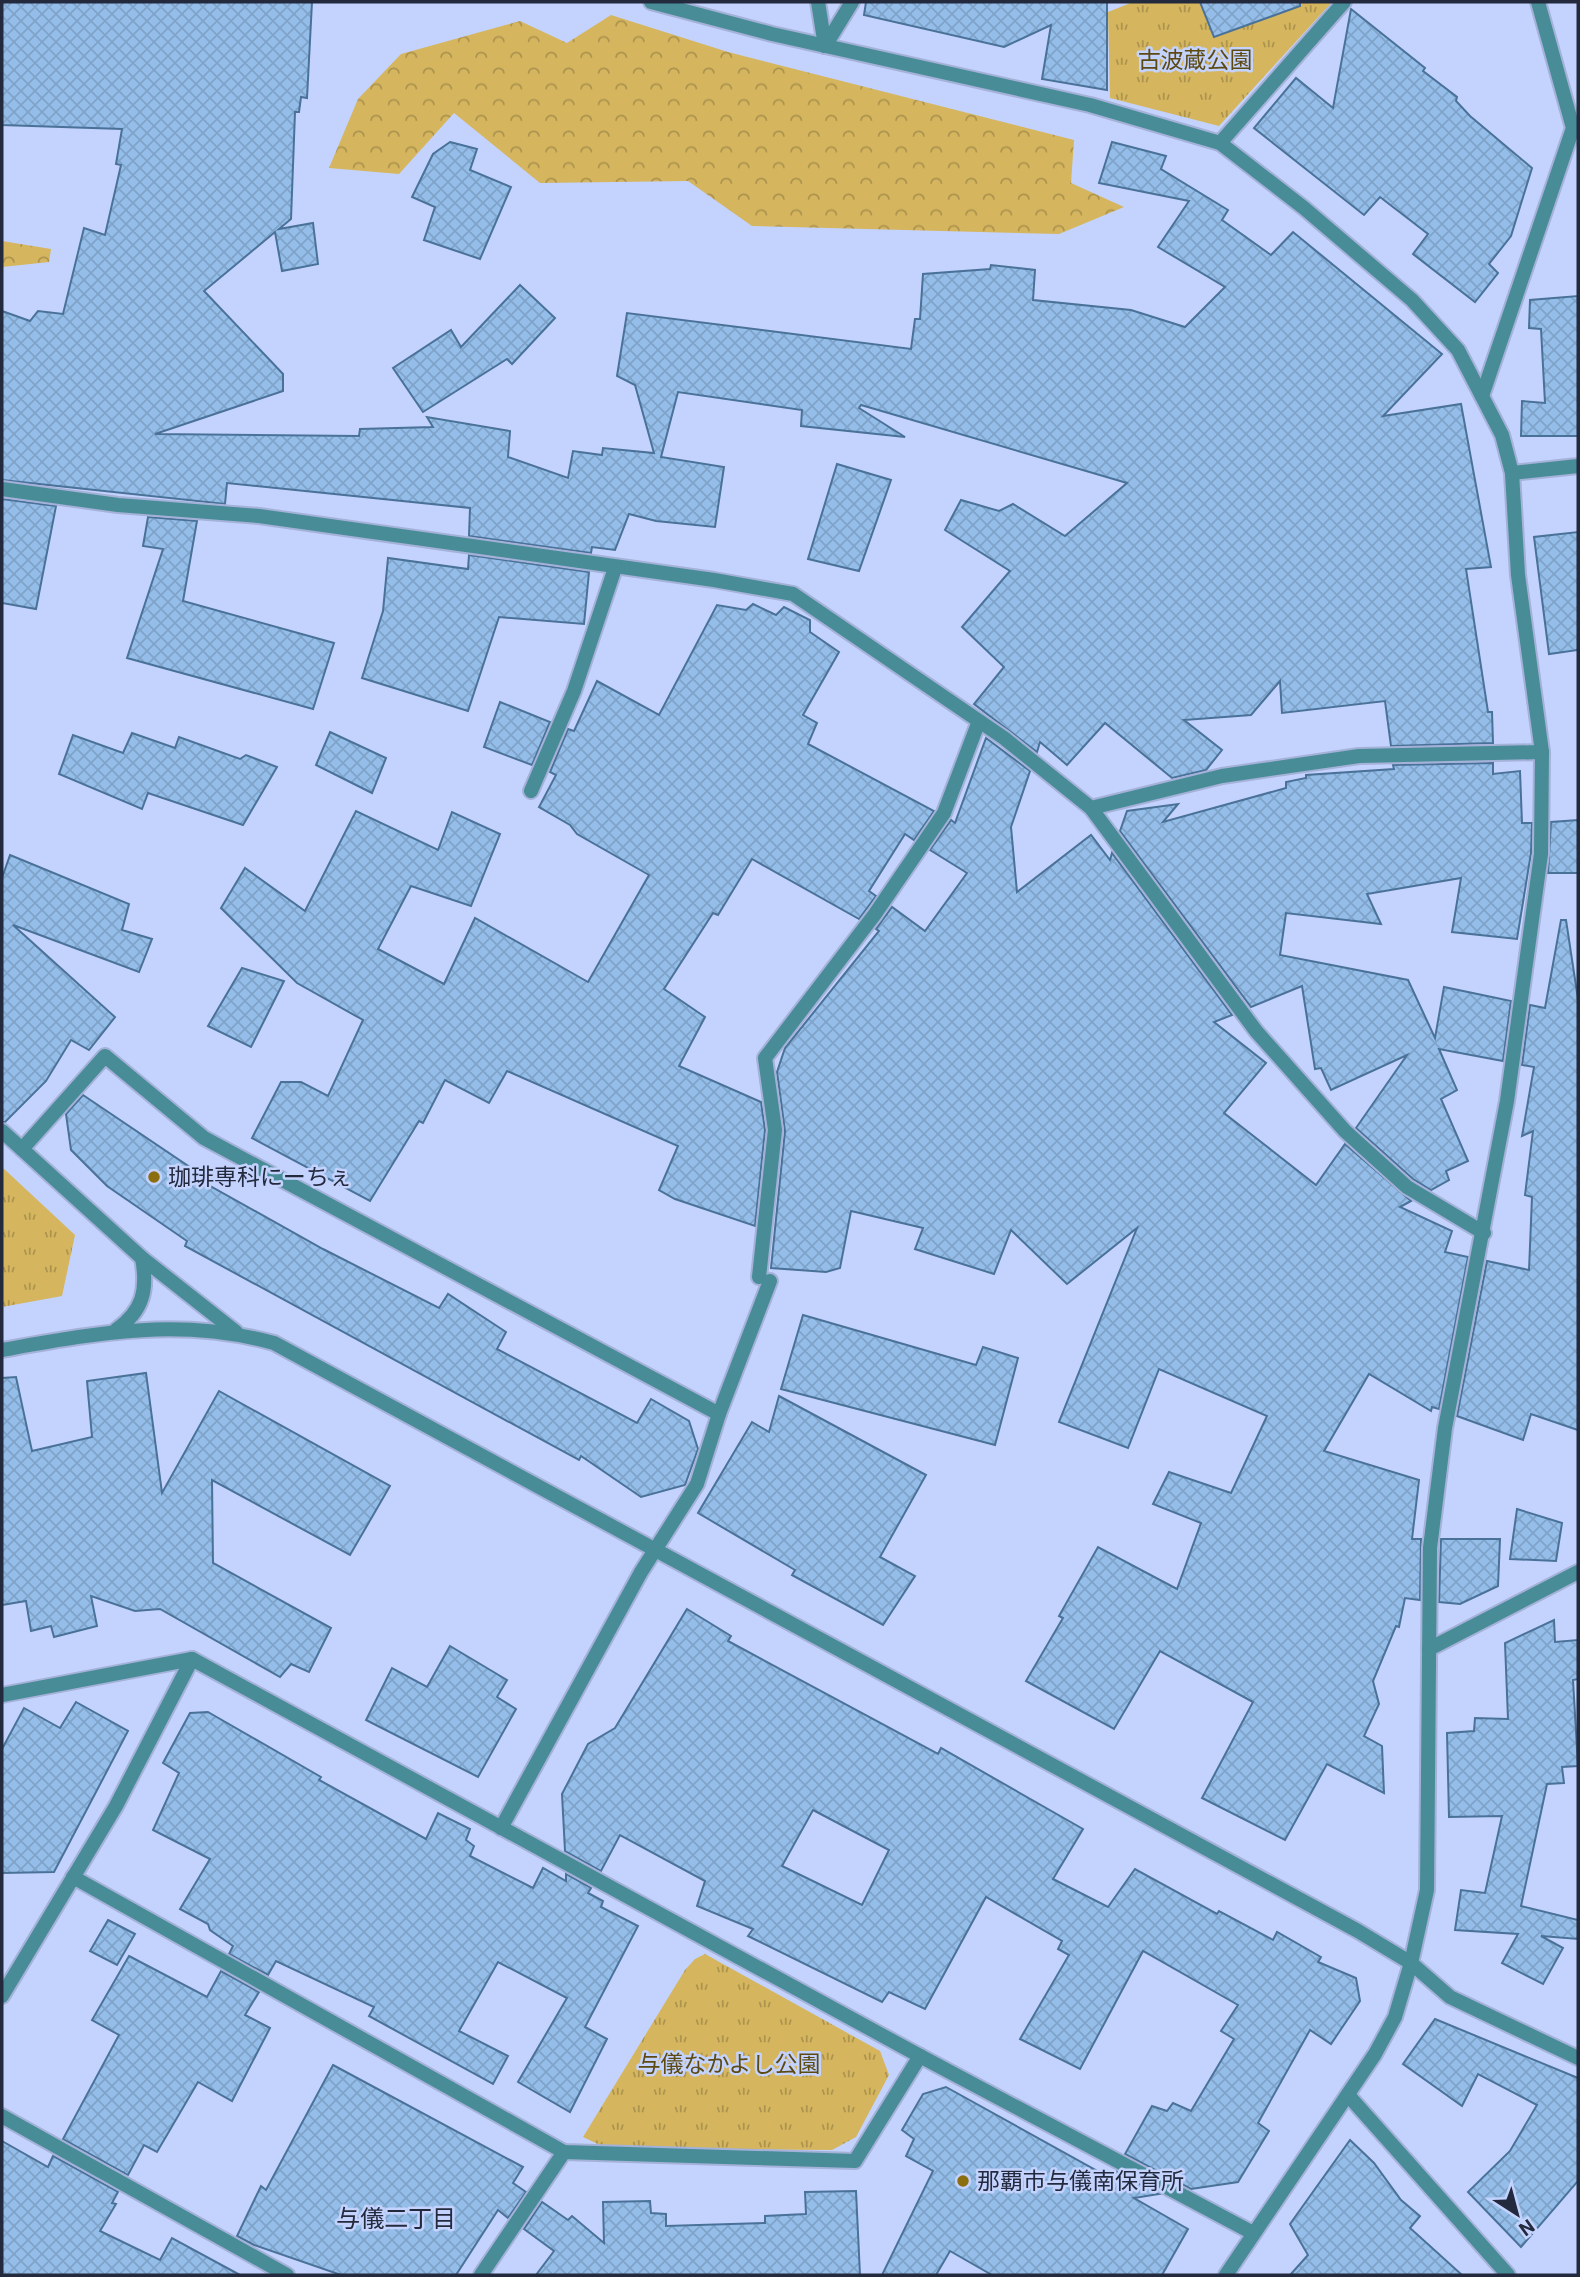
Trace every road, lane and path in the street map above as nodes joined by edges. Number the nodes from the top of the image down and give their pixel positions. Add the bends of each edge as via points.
1 (651, 2) edge
2 (818, 2) edge
3 (852, 2) edge
4 (1344, 2) edge
5 (1538, 2) edge
6 (825, 46) junction
7 (1220, 143) junction
8 (1482, 396) junction
9 (1578, 466) edge
10 (1512, 473) junction
11 (2, 489) edge
12 (615, 568) junction
13 (979, 721) junction
14 (1542, 752) junction
15 (531, 791) dead end
16 (1091, 808) junction
17 (2, 1131) edge
18 (22, 1149) junction
19 (1484, 1233) junction
20 (142, 1258) junction
21 (116, 1330) junction
22 (236, 1332) junction
23 (2, 1350) edge
24 (719, 1414) junction
25 (657, 1548) junction
26 (1578, 1572) edge
27 (1430, 1649) junction
28 (192, 1659) junction
29 (2, 1695) edge
30 (501, 1828) junction
31 (73, 1877) junction
32 (1411, 1963) junction
33 (2, 1996) edge
34 (920, 2056) junction
35 (1578, 2058) edge
36 (1348, 2095) junction
37 (2, 2116) edge
38 (565, 2152) junction
39 (1253, 2233) junction
40 (287, 2275) edge
41 (481, 2275) edge
42 (1226, 2275) edge
43 (1508, 2275) edge

1 - 6 street
2 - 6 street
3 - 6 street
4 - 7 street
5 - 8 street via 1573,128
6 - 7 street via 1090,105
7 - 8 street via 1412,300 1458,350
8 - 10 street via 1502,435
9 - 10 street
10 - 14 street via 1518,575
11 - 12 street via 118,505 259,516
12 - 13 street via 793,594
12 - 15 street via 574,691
13 - 16 street
13 - 24 street via 944,813 875,914 765,1058 775,1130 765,1279
14 - 16 street via 1359,756 1222,776
14 - 19 street via 1541,854
16 - 19 street via 1256,1031 1345,1131 1407,1187
17 - 18 street
18 - 20 street
18 - 24 street via 106,1056 204,1138
19 - 27 street via 1445,1428 1430,1548
20 - 21 street via 146,1282 141,1306
20 - 22 street
21 - 22 street
21 - 23 street
22 - 25 street via 314,1361
24 - 25 street via 697,1484
25 - 30 street
25 - 32 street
26 - 27 street
27 - 32 street via 1427,1890
28 - 29 street
28 - 30 street
28 - 31 street via 116,1806
30 - 34 street
31 - 33 street
31 - 38 street
32 - 35 street via 1450,1997
32 - 36 street via 1395,2017
34 - 38 street via 855,2161
34 - 39 street
36 - 39 street
36 - 43 street
37 - 40 street
38 - 41 street
39 - 42 street

